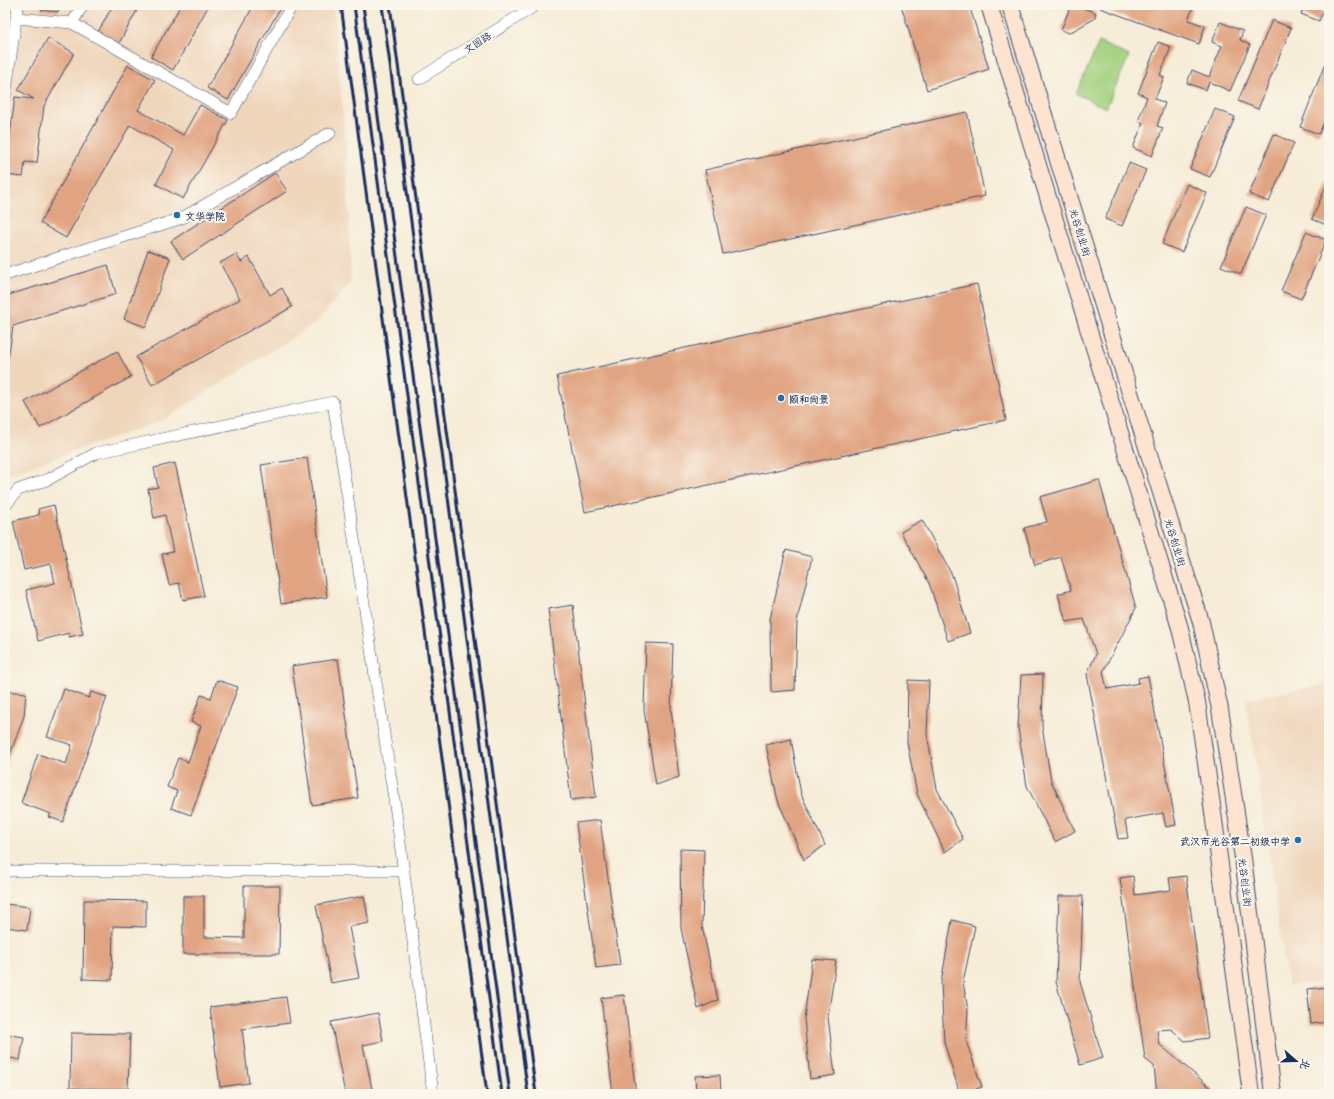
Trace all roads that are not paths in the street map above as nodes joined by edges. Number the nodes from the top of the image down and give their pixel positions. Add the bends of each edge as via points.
1 (18, 5) edge
2 (82, 5) edge
3 (292, 5) edge
4 (536, 5) edge
5 (989, 5) edge
6 (1010, 5) edge
7 (16, 18) junction
8 (72, 23) junction
9 (419, 79) dead end
10 (5, 97) edge
11 (330, 133) dead end
12 (5, 275) edge
13 (5, 506) edge
14 (5, 871) edge
15 (404, 871) junction
16 (433, 1094) edge
17 (1250, 1094) edge
18 (1273, 1094) edge

1 - 7 street
2 - 8 street
3 - 8 street via 231,113
4 - 9 street, 文园路
5 - 17 main road via 1180,628 1197,702
6 - 18 main road, 光谷创业街 via 1201,622 1220,708 1243,858
7 - 8 street
7 - 10 street
11 - 12 street via 182,218
13 - 15 street via 18,490 49,479 96,453 333,402
14 - 15 street
15 - 16 street

